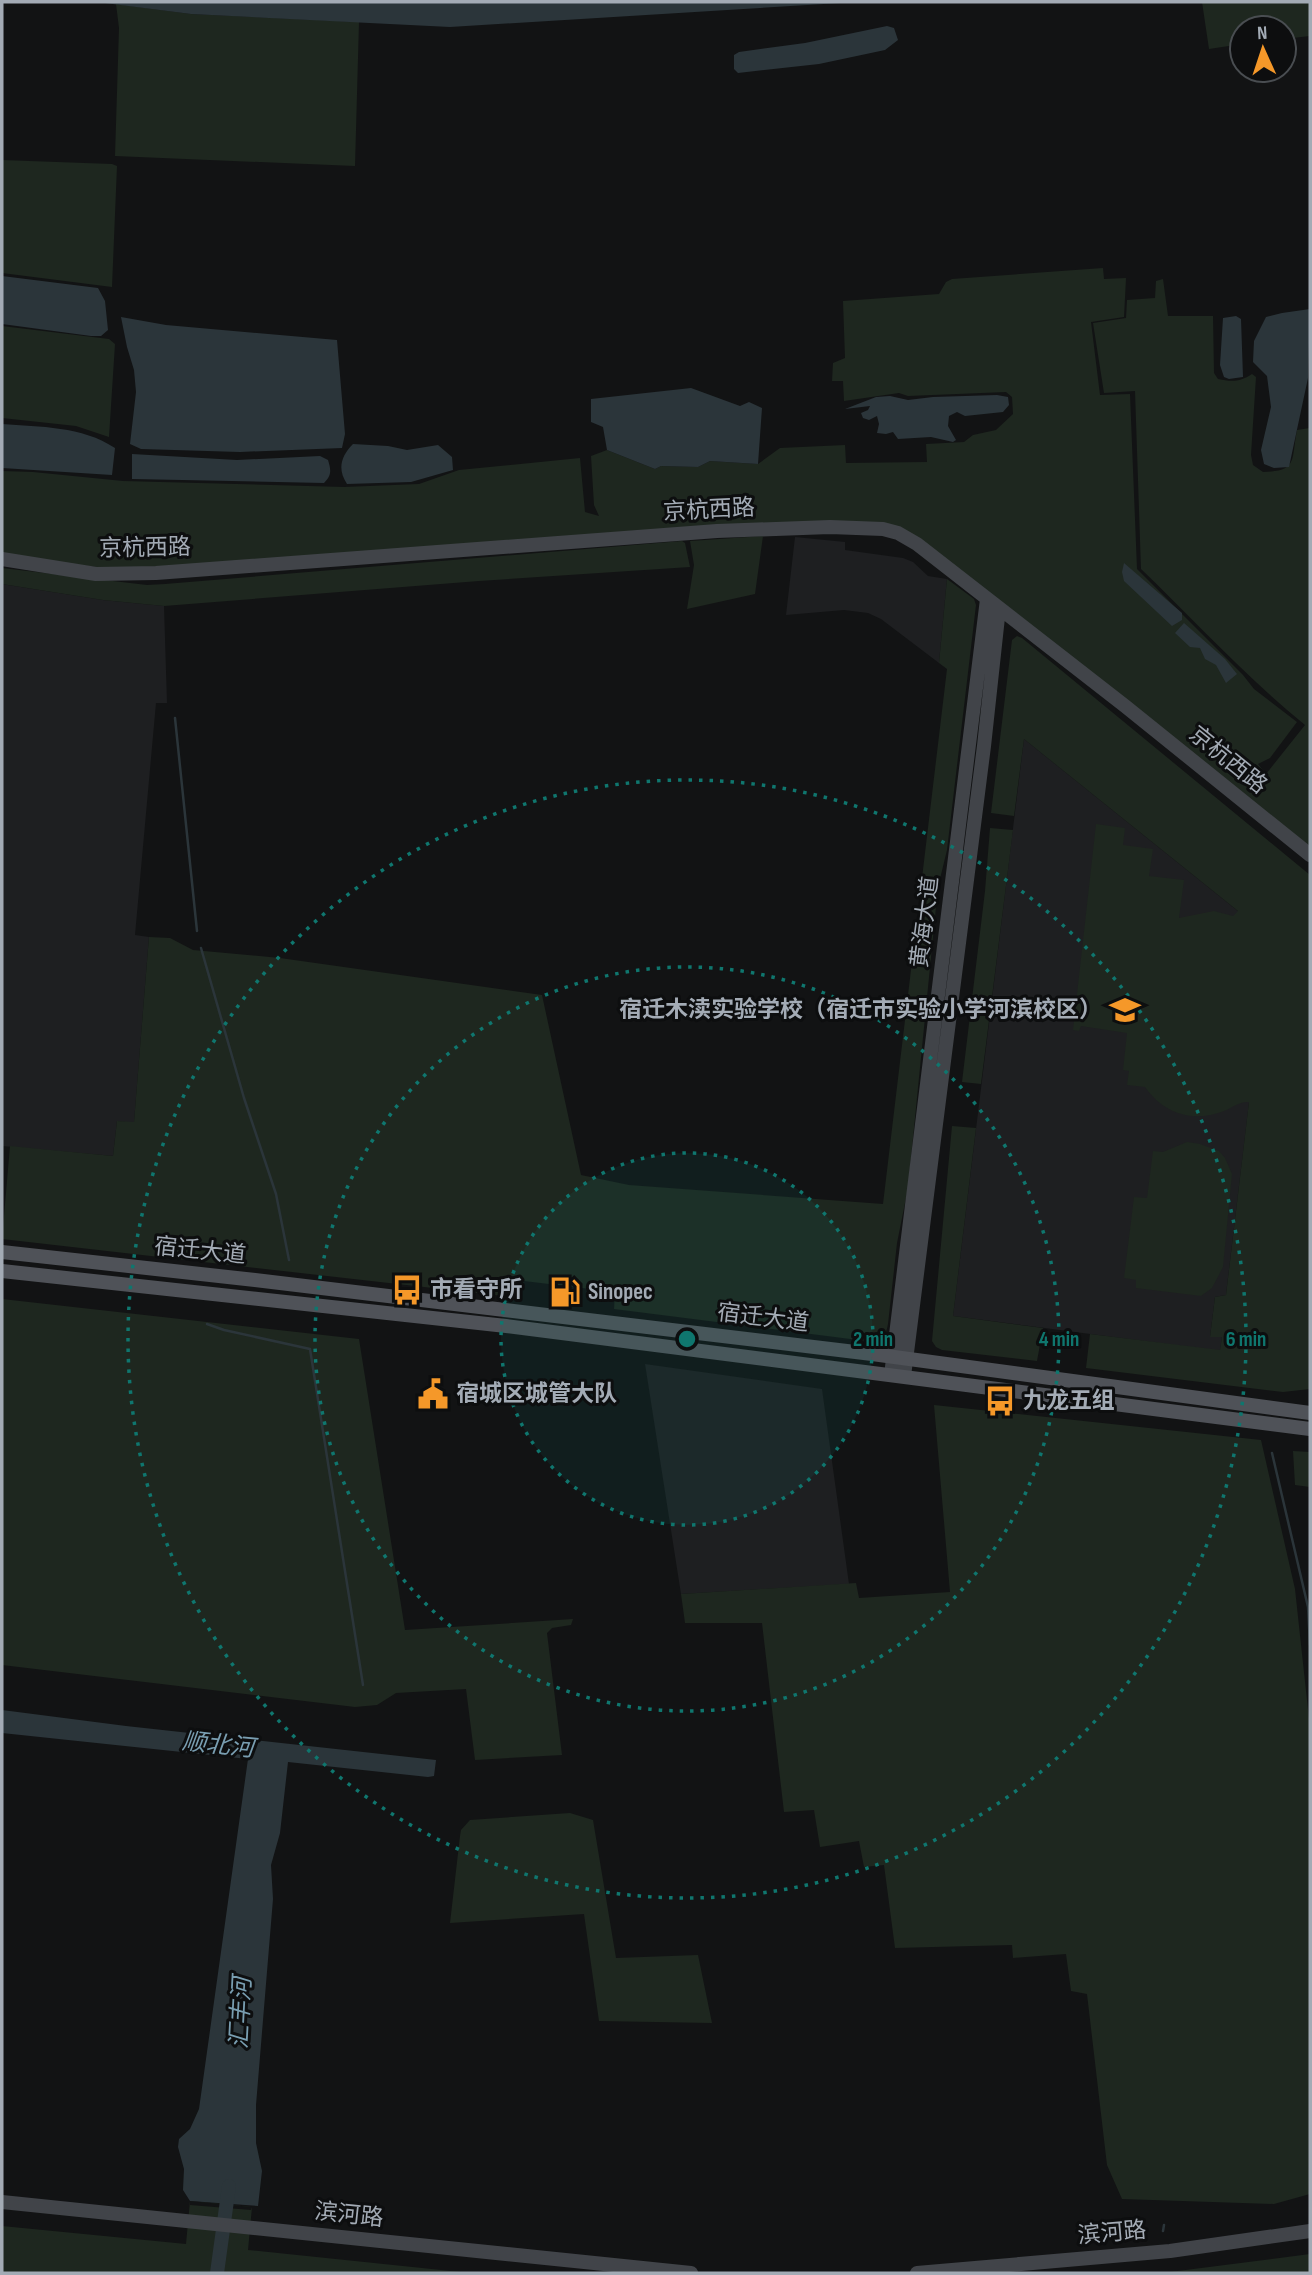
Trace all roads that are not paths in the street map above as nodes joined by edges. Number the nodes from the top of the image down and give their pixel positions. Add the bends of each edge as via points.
1 (2, 559) edge
2 (993, 604) junction
3 (1310, 855) edge
4 (2, 1252) edge
5 (2, 1271) edge
6 (900, 1357) junction
7 (897, 1375) junction
8 (1310, 1413) edge
9 (1310, 1429) edge
10 (2, 2202) edge
11 (1310, 2231) edge
12 (691, 2273) edge
13 (917, 2273) edge

1 - 2 main road, 京杭西路 via 96,573 156,573 717,531 883,529 917,544
2 - 3 main road, 京杭西路
2 - 6 main road, 黄海大道 via 982,758
4 - 6 main road, 宿迁大道
5 - 7 main road, 宿迁大道 via 515,1327
6 - 7 main road, 黄海大道
6 - 8 main road, 宿迁大道
7 - 9 main road, 宿迁大道
10 - 12 main road, 滨河路
11 - 13 main road, 滨河路 via 1170,2251

